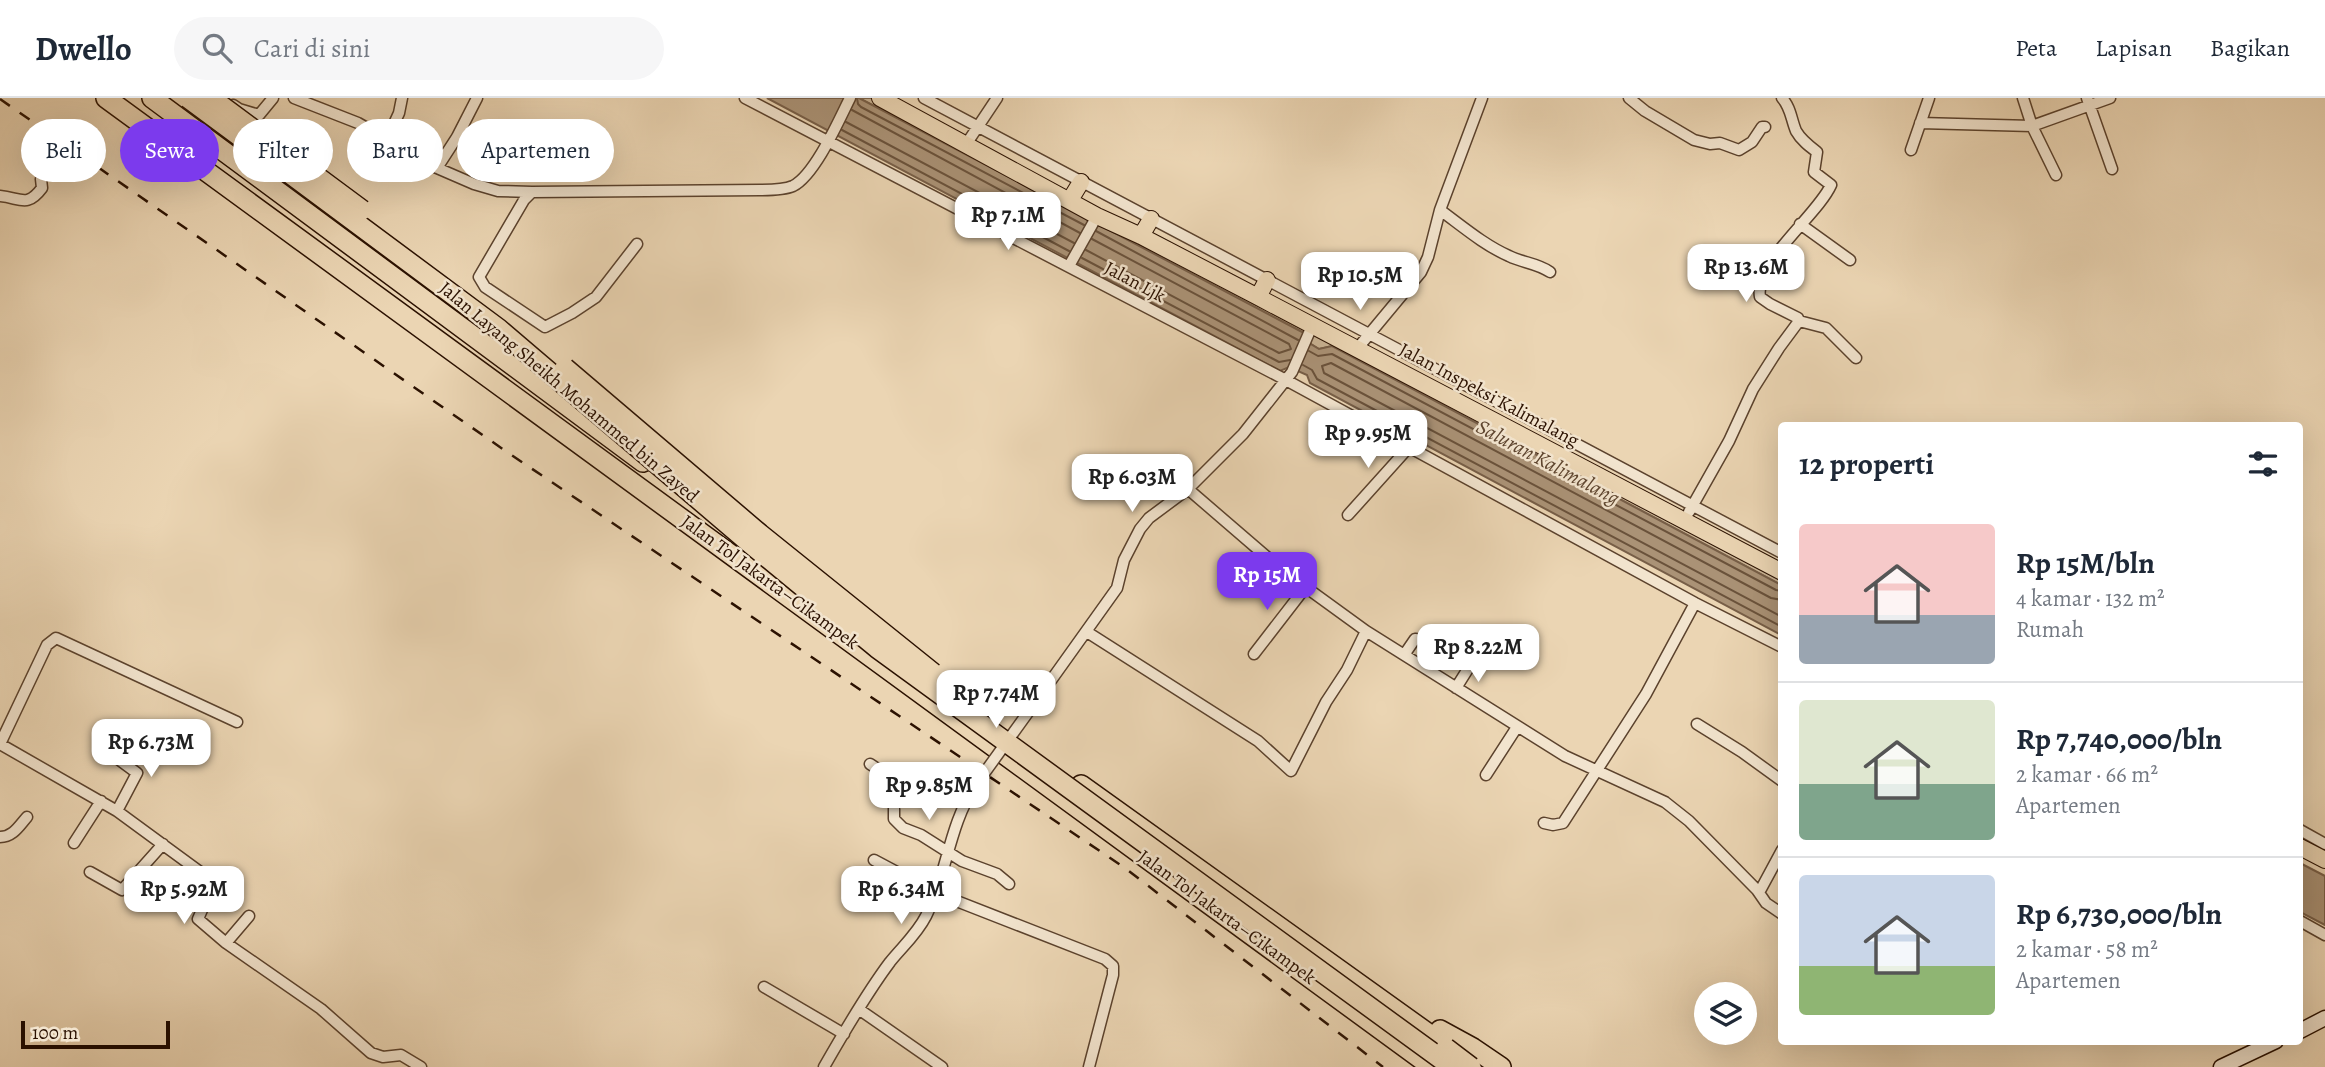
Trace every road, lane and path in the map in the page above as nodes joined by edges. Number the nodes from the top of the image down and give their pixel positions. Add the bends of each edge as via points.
1 (107, 98) edge
2 (152, 98) edge
3 (188, 98) edge
4 (211, 98) edge
5 (223, 98) edge
6 (273, 98) edge
7 (294, 98) edge
8 (402, 98) edge
9 (477, 98) edge
10 (745, 98) edge
11 (850, 98) edge
12 (880, 98) edge
13 (923, 98) edge
14 (998, 98) edge
15 (1482, 98) edge
16 (1629, 98) edge
17 (1782, 98) edge
18 (1929, 98) edge
19 (2023, 98) edge
20 (2110, 98) edge
21 (2089, 102) edge
22 (899, 103) edge
23 (348, 119) edge
24 (396, 119) edge
25 (1920, 123) junction
26 (2032, 126) junction
27 (978, 127) junction
28 (1765, 127) dead end
29 (830, 138) junction
30 (965, 146) junction
31 (1911, 150) dead end
32 (443, 159) edge
33 (2112, 169) dead end
34 (443, 171) edge
35 (2056, 175) dead end
36 (41, 182) edge
37 (1082, 182) junction
38 (532, 192) junction
39 (0, 196) edge
40 (1070, 200) junction
41 (1440, 211) junction
42 (1096, 218) junction
43 (1151, 219) junction
44 (1800, 224) junction
45 (1141, 236) junction
46 (637, 244) dead end
47 (1850, 260) dead end
48 (1071, 264) junction
49 (1550, 272) dead end
50 (1267, 281) junction
51 (1258, 297) junction
52 (1799, 321) junction
53 (1309, 334) junction
54 (1369, 335) junction
55 (1357, 349) junction
56 (1856, 358) dead end
57 (1288, 376) junction
58 (1410, 446) junction
59 (1188, 489) junction
60 (1689, 513) junction
61 (1348, 514) dead end
62 (1778, 550) edge
63 (1778, 569) edge
64 (1305, 588) junction
65 (1695, 603) junction
66 (1366, 631) junction
67 (1087, 632) junction
68 (1432, 633) dead end
69 (1778, 645) edge
70 (1254, 654) dead end
71 (1404, 655) junction
72 (1471, 664) dead end
73 (1456, 688) junction
74 (237, 722) dead end
75 (1697, 724) dead end
76 (1517, 727) junction
77 (125, 737) dead end
78 (0, 744) edge
79 (870, 764) dead end
80 (1598, 771) junction
81 (1486, 775) dead end
82 (1778, 778) edge
83 (101, 801) junction
84 (117, 811) junction
85 (27, 817) dead end
86 (1544, 823) dead end
87 (2303, 832) edge
88 (0, 836) edge
89 (74, 844) dead end
90 (163, 844) junction
91 (2325, 844) edge
92 (2303, 849) edge
93 (948, 852) junction
94 (1778, 857) edge
95 (874, 860) dead end
96 (2325, 860) edge
97 (90, 872) dead end
98 (1009, 884) dead end
99 (1757, 890) junction
100 (936, 893) junction
101 (1778, 911) edge
102 (249, 916) dead end
103 (2303, 923) edge
104 (2325, 935) edge
105 (226, 943) junction
106 (764, 987) dead end
107 (1374, 996) junction
108 (860, 1010) junction
109 (2325, 1018) edge
110 (2303, 1029) edge
111 (844, 1034) junction
112 (2268, 1045) edge
113 (383, 1057) junction
114 (375, 1067) edge
115 (421, 1067) edge
116 (824, 1067) edge
117 (942, 1067) edge
118 (1090, 1067) edge
119 (1432, 1067) edge
120 (1452, 1067) edge
121 (1473, 1067) edge
122 (1502, 1067) edge
123 (2221, 1067) edge

1 - 119 highway, Jalan Tol Jakarta–Cikampek
2 - 107 highway, Jalan Tol Jakarta–Cikampek via 921,670
3 - 120 highway, Jalan Layang Sheikh Mohammed bin Zayed, bridge via 499,329 877,648
4 - 121 highway, Jalan Layang Sheikh Mohammed bin Zayed, bridge via 509,321 760,534 955,690
5 - 6 street via 239,110 258,115
7 - 23 street
8 - 24 street
9 - 32 street
10 - 29 street, Jalan Ljk
11 - 29 street
12 - 22 main road, Jalan Inspeksi Kalimalang
13 - 27 street, Jalan Inspeksi Kalimalang
14 - 27 street
15 - 41 street
16 - 28 street via 1702,143 1739,150
17 - 44 street via 1789,105 1797,132 1817,152 1814,172 1831,185
18 - 25 street
19 - 26 street
20 - 21 street
21 - 26 street
21 - 33 street
22 - 30 main road, Jalan Inspeksi Kalimalang
25 - 26 street
25 - 31 street
26 - 35 street
27 - 30 street
27 - 37 street, Jalan Inspeksi Kalimalang
29 - 38 street via 793,186
29 - 48 street, Jalan Ljk
30 - 40 main road, Jalan Inspeksi Kalimalang
34 - 38 street via 498,191
36 - 39 street via 42,188 30,200
37 - 40 main road
37 - 43 street, Jalan Inspeksi Kalimalang
38 - 46 street via 479,278 485,287 545,327 596,297
40 - 42 main road, Jalan Inspeksi Kalimalang
41 - 49 street via 1495,249
41 - 54 street via 1421,272
42 - 45 main road, Jalan Inspeksi Kalimalang
42 - 48 street
43 - 45 main road
43 - 50 street, Jalan Inspeksi Kalimalang
44 - 47 street
44 - 52 street via 1767,269 1759,289 1760,297
45 - 51 main road, Jalan Inspeksi Kalimalang
48 - 57 street, Jalan Ljk
50 - 51 main road
50 - 54 street, Jalan Inspeksi Kalimalang
51 - 53 main road, Jalan Inspeksi Kalimalang
52 - 56 street via 1826,328
52 - 60 street via 1753,389
53 - 55 main road, Jalan Inspeksi Kalimalang
53 - 57 street
54 - 55 street
54 - 60 street, Jalan Inspeksi Kalimalang
55 - 60 main road, Jalan Inspeksi Kalimalang
57 - 58 street, Jalan Ljk
57 - 59 street via 1243,434
58 - 61 street
58 - 65 street, Jalan Ljk
59 - 64 street
59 - 67 street via 1140,528 1117,588
60 - 62 street, Jalan Inspeksi Kalimalang
60 - 63 main road, Jalan Inspeksi Kalimalang
64 - 66 street
64 - 70 street
65 - 69 street, Jalan Ljk
65 - 80 street
66 - 67 street via 1291,771 1258,741
66 - 71 street
67 - 93 street, bridge via 964,802
68 - 71 street via 1425,640 1415,639
71 - 73 street
72 - 73 street
73 - 76 street
74 - 78 street via 56,638 47,645
75 - 82 street
76 - 80 street
76 - 81 street
77 - 84 street via 114,755 136,773
78 - 83 street
79 - 93 street via 902,785 894,819
80 - 86 street via 1563,823
80 - 99 street via 1665,802
83 - 84 street
83 - 89 street
84 - 90 street
85 - 88 street via 13,833
87 - 91 street
90 - 97 street via 122,890
90 - 105 street via 212,883 198,919
92 - 96 main road
93 - 98 street
93 - 100 street
94 - 99 street
95 - 100 street
99 - 101 street
100 - 108 street via 925,919
100 - 118 street via 1113,966
102 - 105 street
103 - 104 street
105 - 113 street via 321,1009 366,1050
106 - 111 street
107 - 121 highway, Jalan Tol Jakarta–Cikampek
107 - 122 highway
108 - 111 street
108 - 117 street
109 - 110 main road
111 - 116 street
112 - 123 main road
113 - 114 street
113 - 115 street via 401,1055

